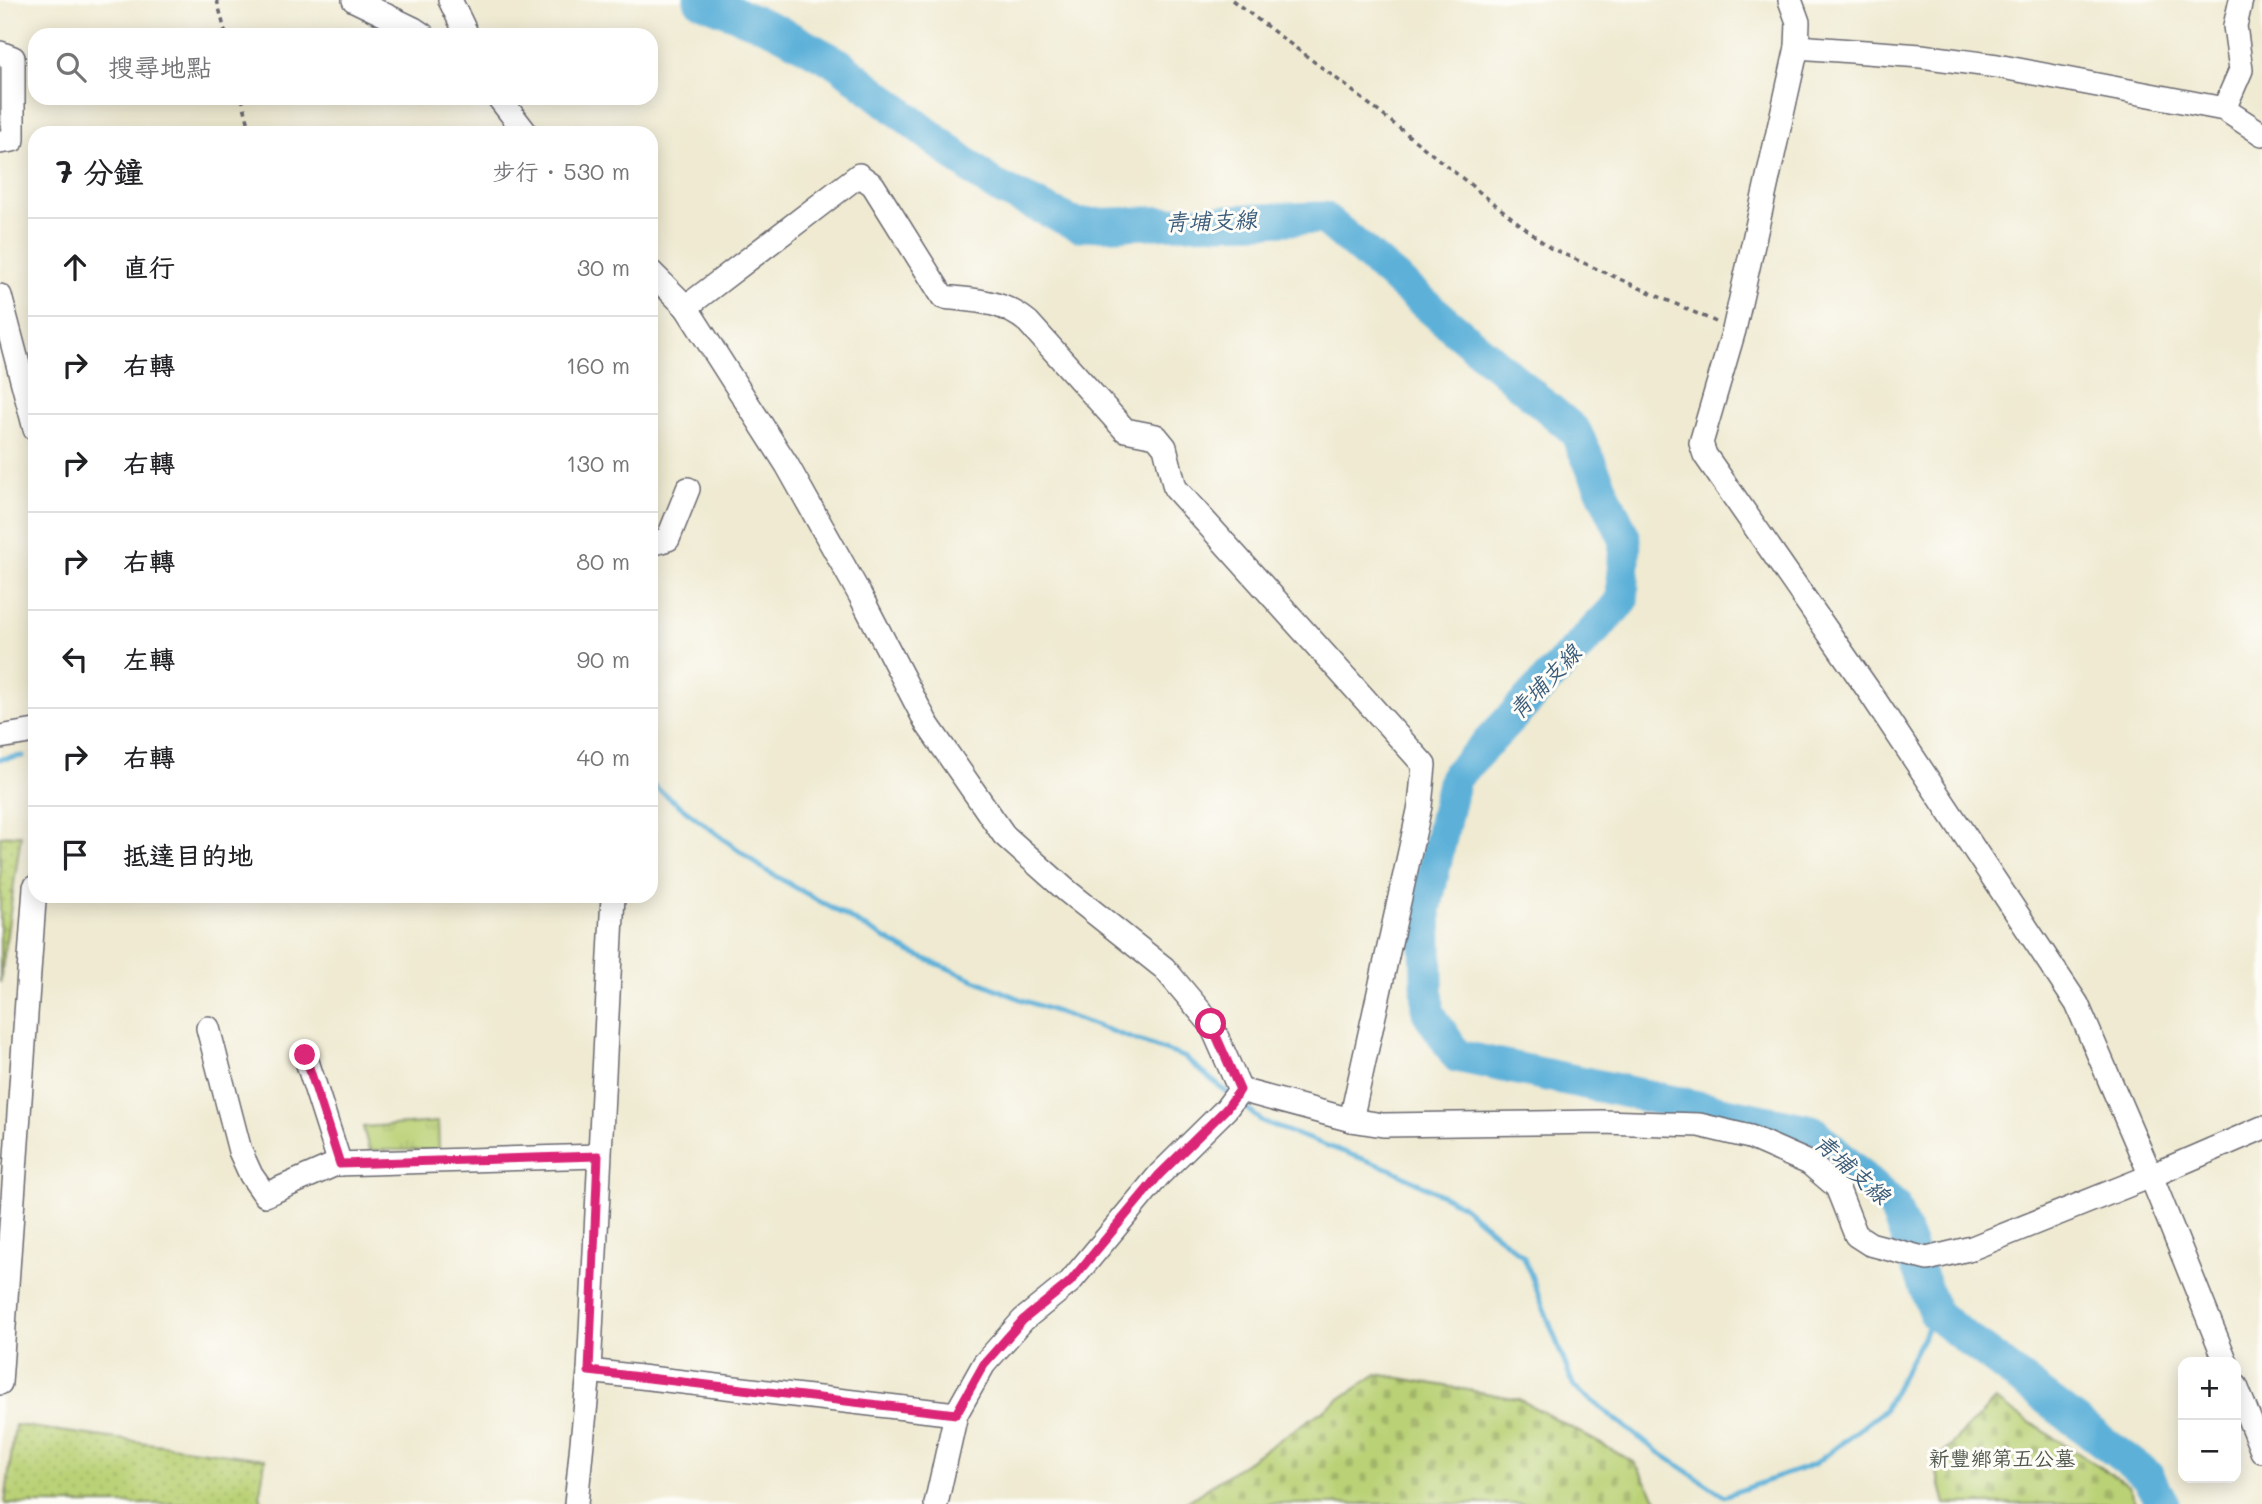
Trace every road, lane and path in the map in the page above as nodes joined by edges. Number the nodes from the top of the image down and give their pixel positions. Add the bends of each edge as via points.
1 (217, 0) edge
2 (354, 0) edge
3 (450, 0) edge
4 (1232, 0) edge
5 (1790, 0) edge
6 (2241, 0) edge
7 (224, 28) edge
8 (412, 28) edge
9 (464, 28) edge
10 (1797, 47) junction
11 (0, 53) edge
12 (244, 105) edge
13 (504, 105) edge
14 (2224, 108) junction
15 (249, 126) edge
16 (521, 126) edge
17 (2262, 134) edge
18 (0, 142) edge
19 (658, 279) edge
20 (0, 296) edge
21 (686, 307) junction
22 (1734, 330) junction
23 (28, 402) edge
24 (688, 489) dead end
25 (658, 542) edge
26 (28, 733) edge
27 (0, 737) edge
28 (34, 903) edge
29 (613, 903) edge
30 (208, 1028) dead end
31 (305, 1055) dead end
32 (1240, 1090) junction
33 (1351, 1120) junction
34 (2262, 1128) edge
35 (598, 1156) junction
36 (340, 1164) junction
37 (2151, 1176) junction
38 (2224, 1357) edge
39 (589, 1371) junction
40 (0, 1384) edge
41 (2241, 1398) edge
42 (956, 1414) junction
43 (2262, 1451) edge
44 (576, 1504) edge
45 (936, 1504) edge

1 - 7 path
2 - 8 street
3 - 9 street
4 - 22 path via 1550,248
5 - 10 street via 1798,22
6 - 14 street via 2235,26 2241,71
10 - 14 street via 1997,66
10 - 22 street
11 - 18 street via 13,58 13,140
12 - 15 path
13 - 16 street
14 - 17 street
19 - 21 street
20 - 23 street
21 - 32 street via 787,465 927,724 1004,835 1164,968 1211,1024
21 - 33 street via 859,175 873,185 943,297 996,303 1014,310 1125,430 1156,436 1165,447 1175,488 1424,765 1420,806
22 - 37 street via 1702,443 1705,455 2077,1004
24 - 25 street via 668,539
26 - 27 street
28 - 40 street
29 - 35 street
30 - 36 street via 240,1152 265,1195
31 - 36 street
32 - 33 street
32 - 42 street via 1159,1175 1070,1282 1023,1320 984,1364
33 - 37 street via 1382,1125 1699,1125 1750,1137 1809,1163 1837,1187 1856,1235 1873,1245 1925,1259 1972,1248
34 - 37 street
35 - 36 street
35 - 39 street
37 - 38 street
39 - 42 street
39 - 44 street
41 - 43 street
42 - 45 street

